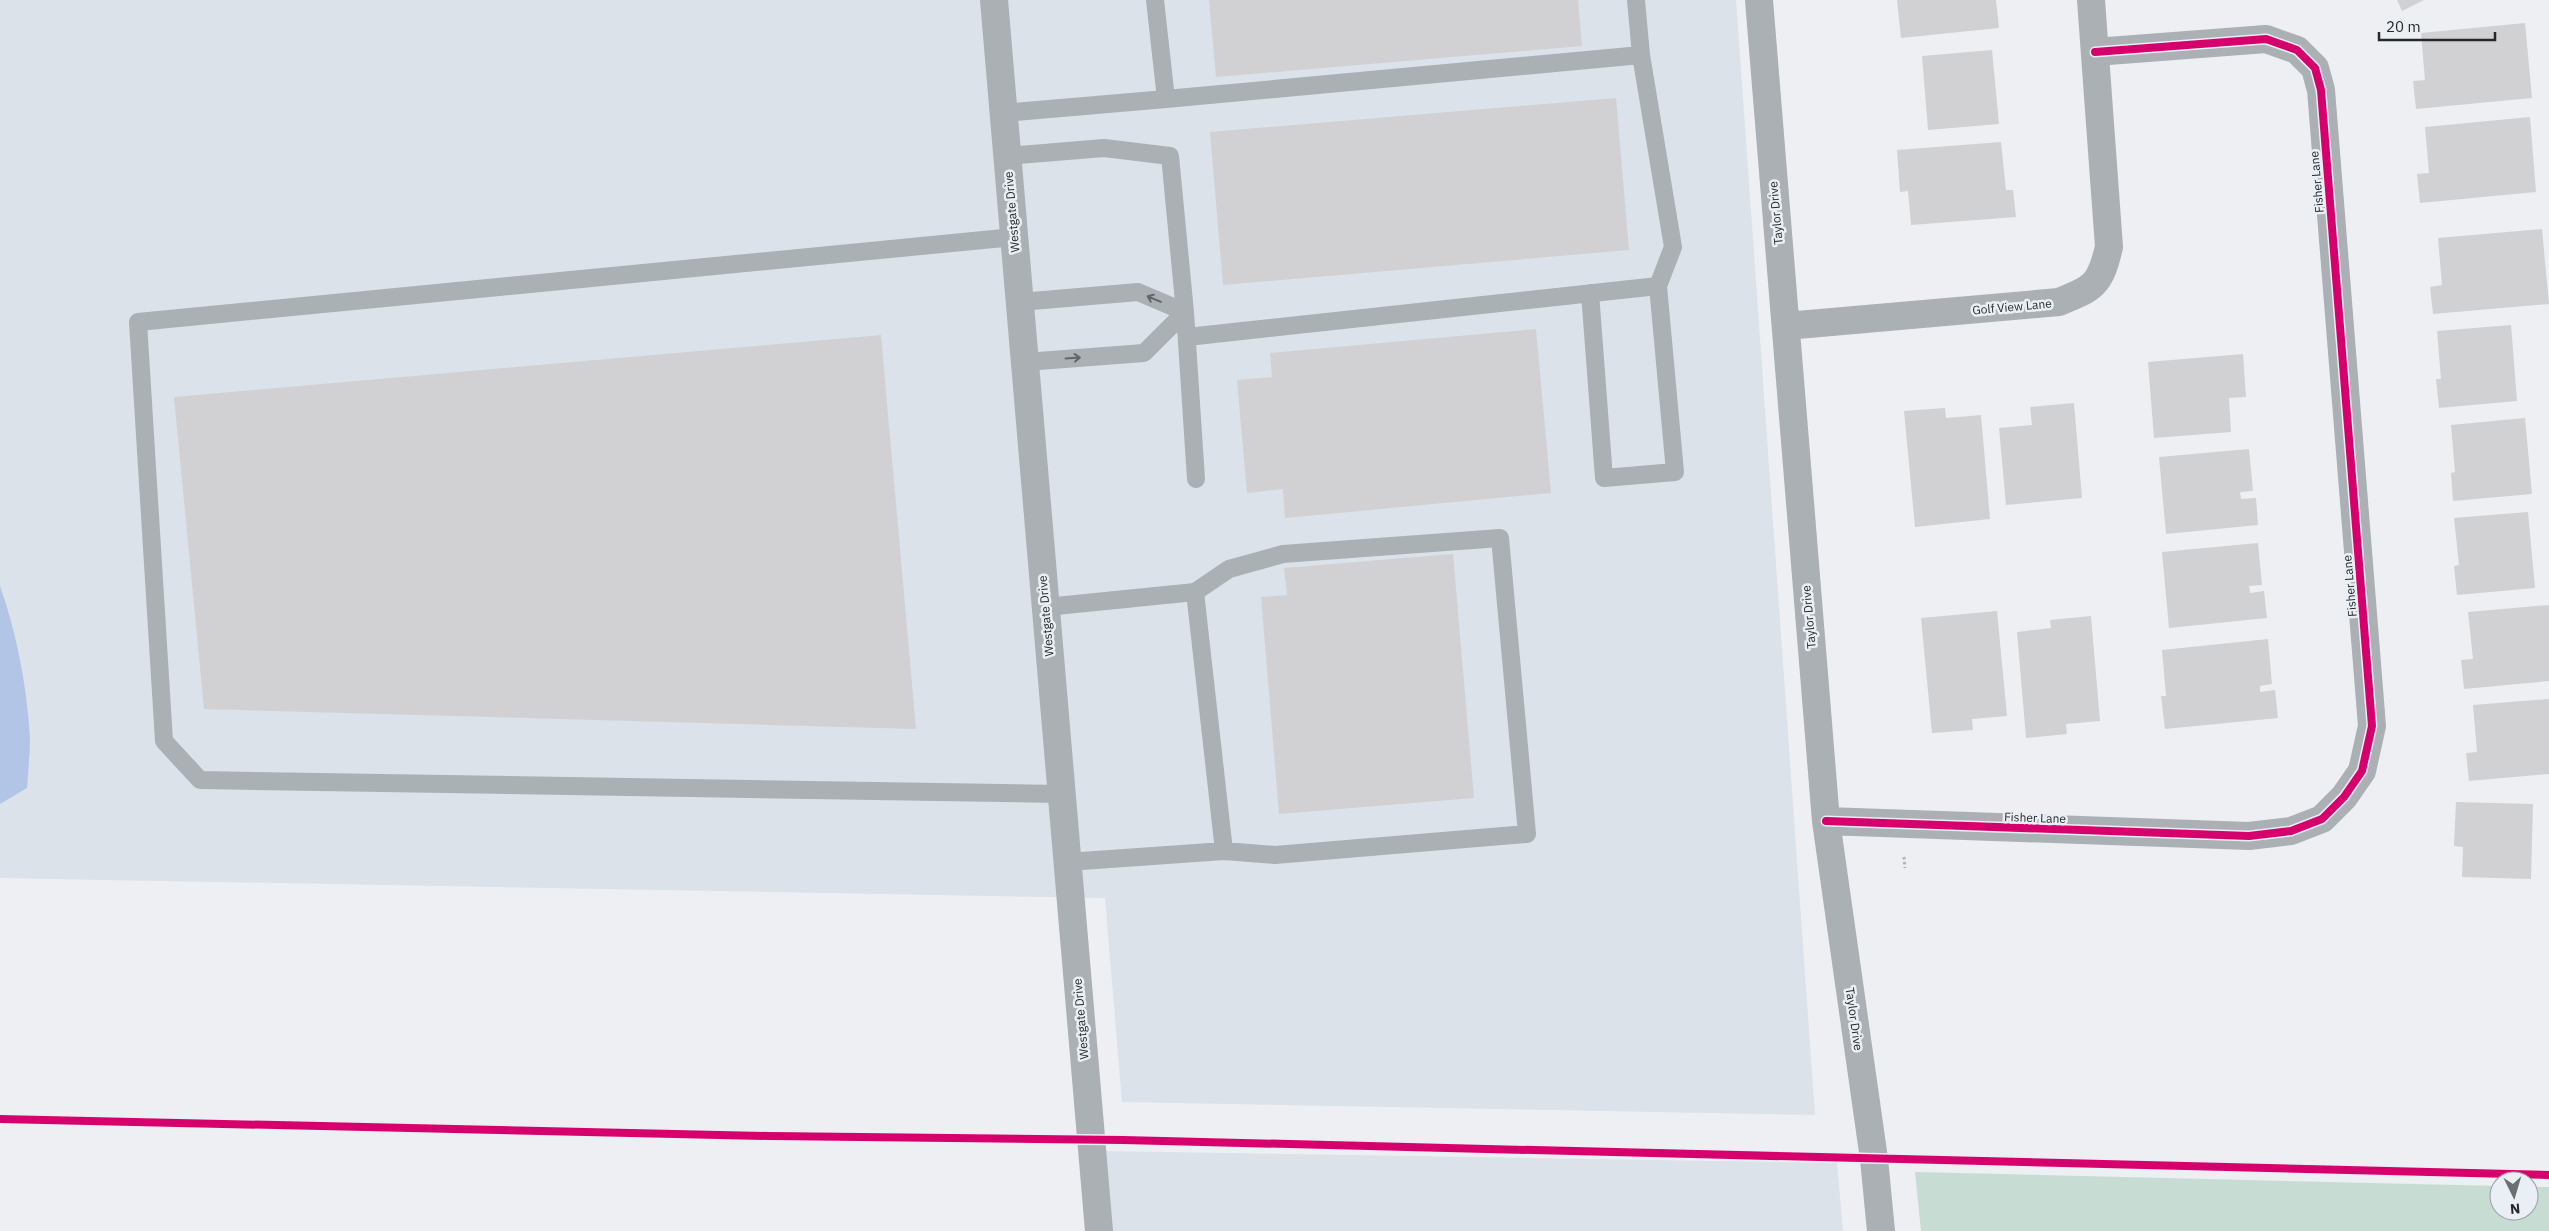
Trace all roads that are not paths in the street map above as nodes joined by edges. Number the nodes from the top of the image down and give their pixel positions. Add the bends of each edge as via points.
1 (994, 0) edge
2 (1155, 0) edge
3 (1636, 0) edge
4 (1759, 0) edge
5 (2091, 0) edge
6 (2095, 52) junction
7 (1640, 55) junction
8 (1166, 99) junction
9 (1003, 113) junction
10 (1007, 156) junction
11 (1014, 237) junction
12 (1658, 286) junction
13 (1590, 294) junction
14 (1020, 302) junction
15 (1185, 312) junction
16 (1786, 326) junction
17 (1186, 336) junction
18 (1025, 362) junction
19 (1196, 479) dead end
20 (1195, 592) junction
21 (1046, 607) junction
22 (1062, 794) junction
23 (1826, 822) junction
24 (1224, 851) junction
25 (1068, 862) junction
26 (1099, 1231) edge
27 (1881, 1231) edge

1 - 9 street, Westgate Drive
2 - 8 lane
3 - 7 lane
4 - 16 street, Taylor Drive
5 - 6 street, Golf View Lane
6 - 16 street, Golf View Lane via 2109,247 2103,272 2088,291 2059,302
6 - 23 street, Fisher Lane via 2266,39 2297,50 2315,68 2321,90 2372,726 2362,771 2344,797 2322,819 2291,831 2250,836
7 - 8 lane
7 - 12 lane via 1673,247
8 - 9 lane
9 - 10 street, Westgate Drive
10 - 11 street, Westgate Drive
10 - 15 lane via 1104,148 1170,156
11 - 14 street, Westgate Drive
11 - 22 lane via 138,322 164,741 200,780
12 - 13 lane
12 - 13 lane via 1675,472 1604,478
13 - 17 lane
15 -> 14 lane via 1138,292
14 - 18 street, Westgate Drive
15 - 17 lane
18 -> 15 lane via 1144,353
16 - 23 street, Taylor Drive
17 - 19 lane
18 - 21 street, Westgate Drive
20 - 21 lane
20 - 24 lane
20 - 24 lane via 1229,569 1284,554 1500,538 1527,834 1274,856
21 - 22 street, Westgate Drive
22 - 25 street, Westgate Drive
23 - 27 street, Taylor Drive via 1874,1159
24 - 25 lane
25 - 26 street, Westgate Drive

